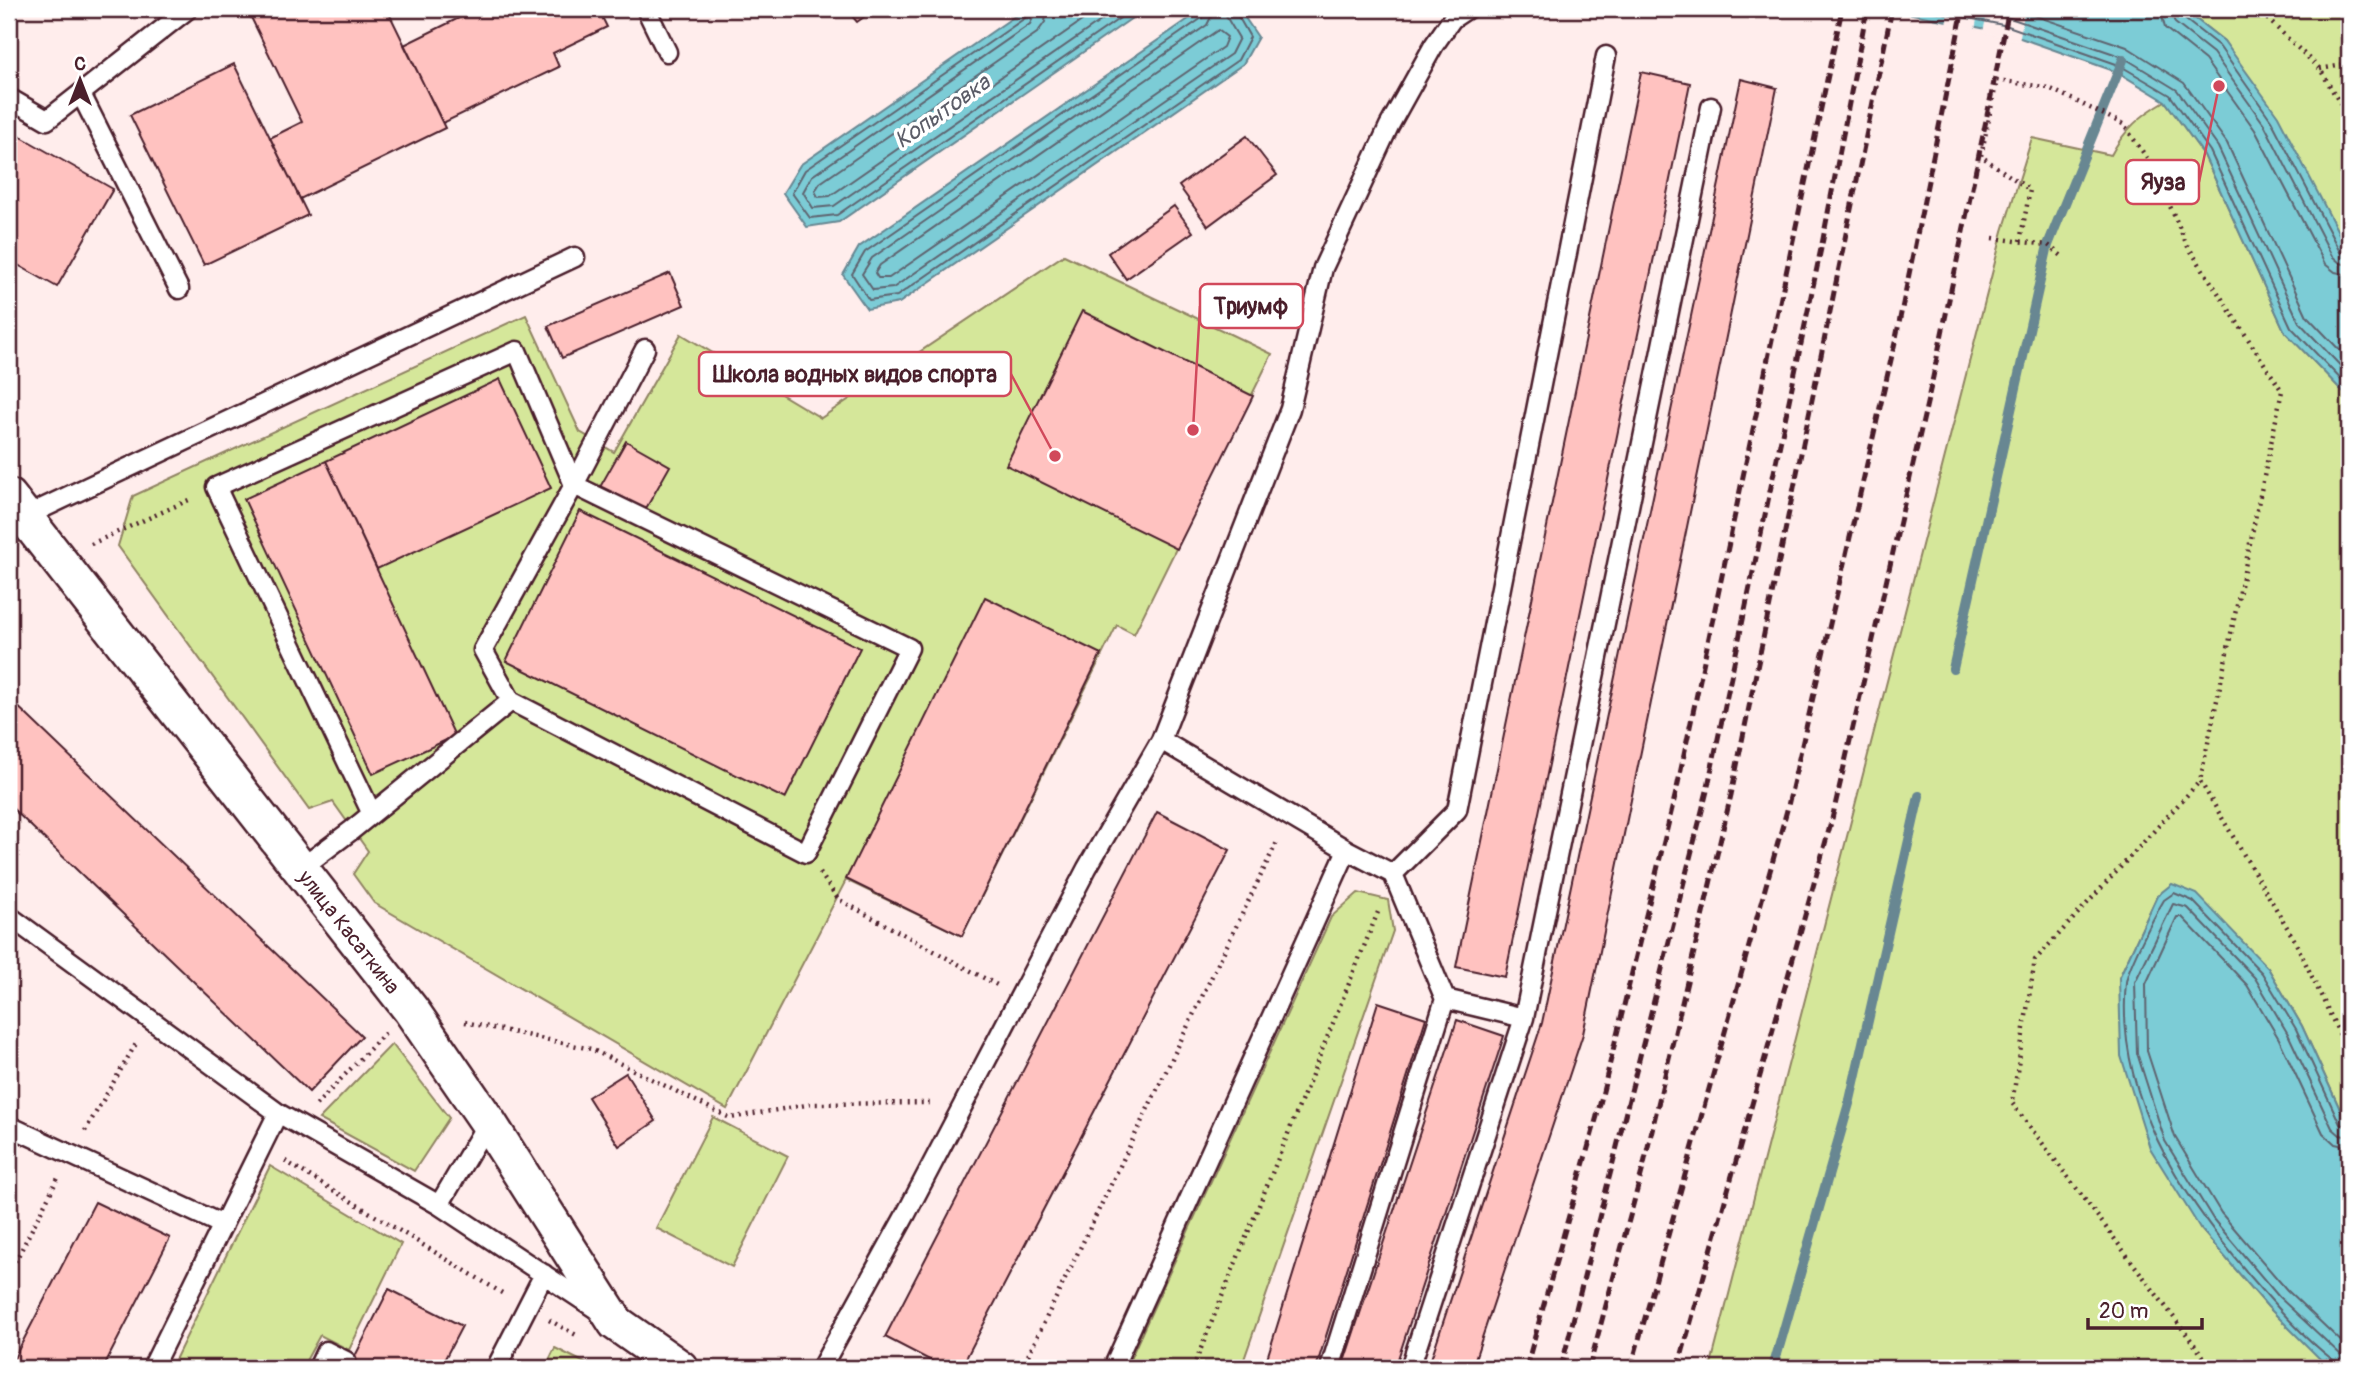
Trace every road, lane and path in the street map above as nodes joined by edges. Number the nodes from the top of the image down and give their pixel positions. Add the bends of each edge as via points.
1 (188, 9) edge
2 (646, 9) edge
3 (1467, 9) edge
4 (2257, 9) edge
5 (667, 52) dead end
6 (1605, 56) dead end
7 (2349, 64) edge
8 (2320, 69) junction
9 (81, 94) junction
10 (9, 99) edge
11 (1710, 107) dead end
12 (2349, 119) edge
13 (1993, 238) dead end
14 (2020, 241) junction
15 (575, 257) dead end
16 (2063, 257) dead end
17 (179, 289) dead end
18 (645, 349) dead end
19 (574, 485) junction
20 (216, 487) junction
21 (17, 507) edge
22 (123, 529) dead end
23 (511, 701) junction
24 (1161, 740) junction
25 (2200, 781) junction
26 (372, 814) junction
27 (1289, 816) junction
28 (1348, 850) junction
29 (300, 869) junction
30 (1393, 874) junction
31 (838, 899) dead end
32 (9, 916) edge
33 (1019, 997) junction
34 (1445, 999) junction
35 (411, 1010) junction
36 (151, 1018) junction
37 (1524, 1018) junction
38 (2349, 1054) edge
39 (963, 1102) junction
40 (278, 1113) junction
41 (488, 1122) junction
42 (9, 1126) edge
43 (261, 1146) junction
44 (71, 1154) junction
45 (439, 1205) junction
46 (223, 1224) junction
47 (9, 1274) edge
48 (544, 1274) junction
49 (527, 1308) junction
50 (602, 1332) junction
51 (346, 1361) dead end
52 (152, 1368) edge
53 (318, 1368) edge
54 (496, 1368) edge
55 (680, 1368) edge
56 (821, 1368) edge
57 (1022, 1368) edge
58 (1113, 1368) edge
59 (1193, 1368) edge
60 (1330, 1368) edge
61 (1410, 1368) edge
62 (2212, 1368) edge

1 - 9 lane
2 - 5 lane
3 - 24 lane via 1452,19 1434,45 1390,125 1323,268 1290,409
4 - 8 path
6 - 30 lane via 1457,810
7 - 8 path
8 - 12 path
9 - 10 lane via 47,120
9 - 17 lane
11 - 37 lane
13 - 14 path
14 - 16 path via 2048,245
14 - 25 path via 2030,190 1981,156 1997,80 2049,88 2123,124 2152,165 2187,245 2281,391
15 - 21 lane
18 - 19 lane
19 - 20 lane via 517,351
19 - 23 lane via 484,650
19 - 23 lane via 909,648 806,853
20 - 22 path
20 - 26 lane
21 - 29 street, улица Касаткина
23 - 26 lane
24 - 27 lane
24 - 33 lane
25 - 38 path via 2294,939
25 - 62 path via 2035,960 2012,1103
26 - 29 lane
27 - 28 lane
27 - 57 path
28 - 30 lane
28 - 58 lane
29 - 35 street, улица Касаткина
30 - 34 lane
30 - 59 path
31 - 33 path
32 - 36 lane
33 - 39 lane
34 - 37 lane
34 - 60 lane
35 - 39 path via 591,1049 730,1118 812,1104
35 - 41 street, улица Касаткина
36 - 40 lane
36 - 44 path
37 - 61 lane
39 - 56 lane
40 - 43 lane
40 - 45 lane
41 - 45 lane
41 - 50 street, улица Касаткина
42 - 44 lane
43 - 46 lane
43 - 49 path
44 - 46 lane
44 - 47 path
45 - 48 lane
46 - 52 lane
48 - 49 lane
48 - 50 lane
49 - 50 path
49 - 54 lane
50 - 55 street, улица Касаткина
51 - 53 lane via 326,1351

